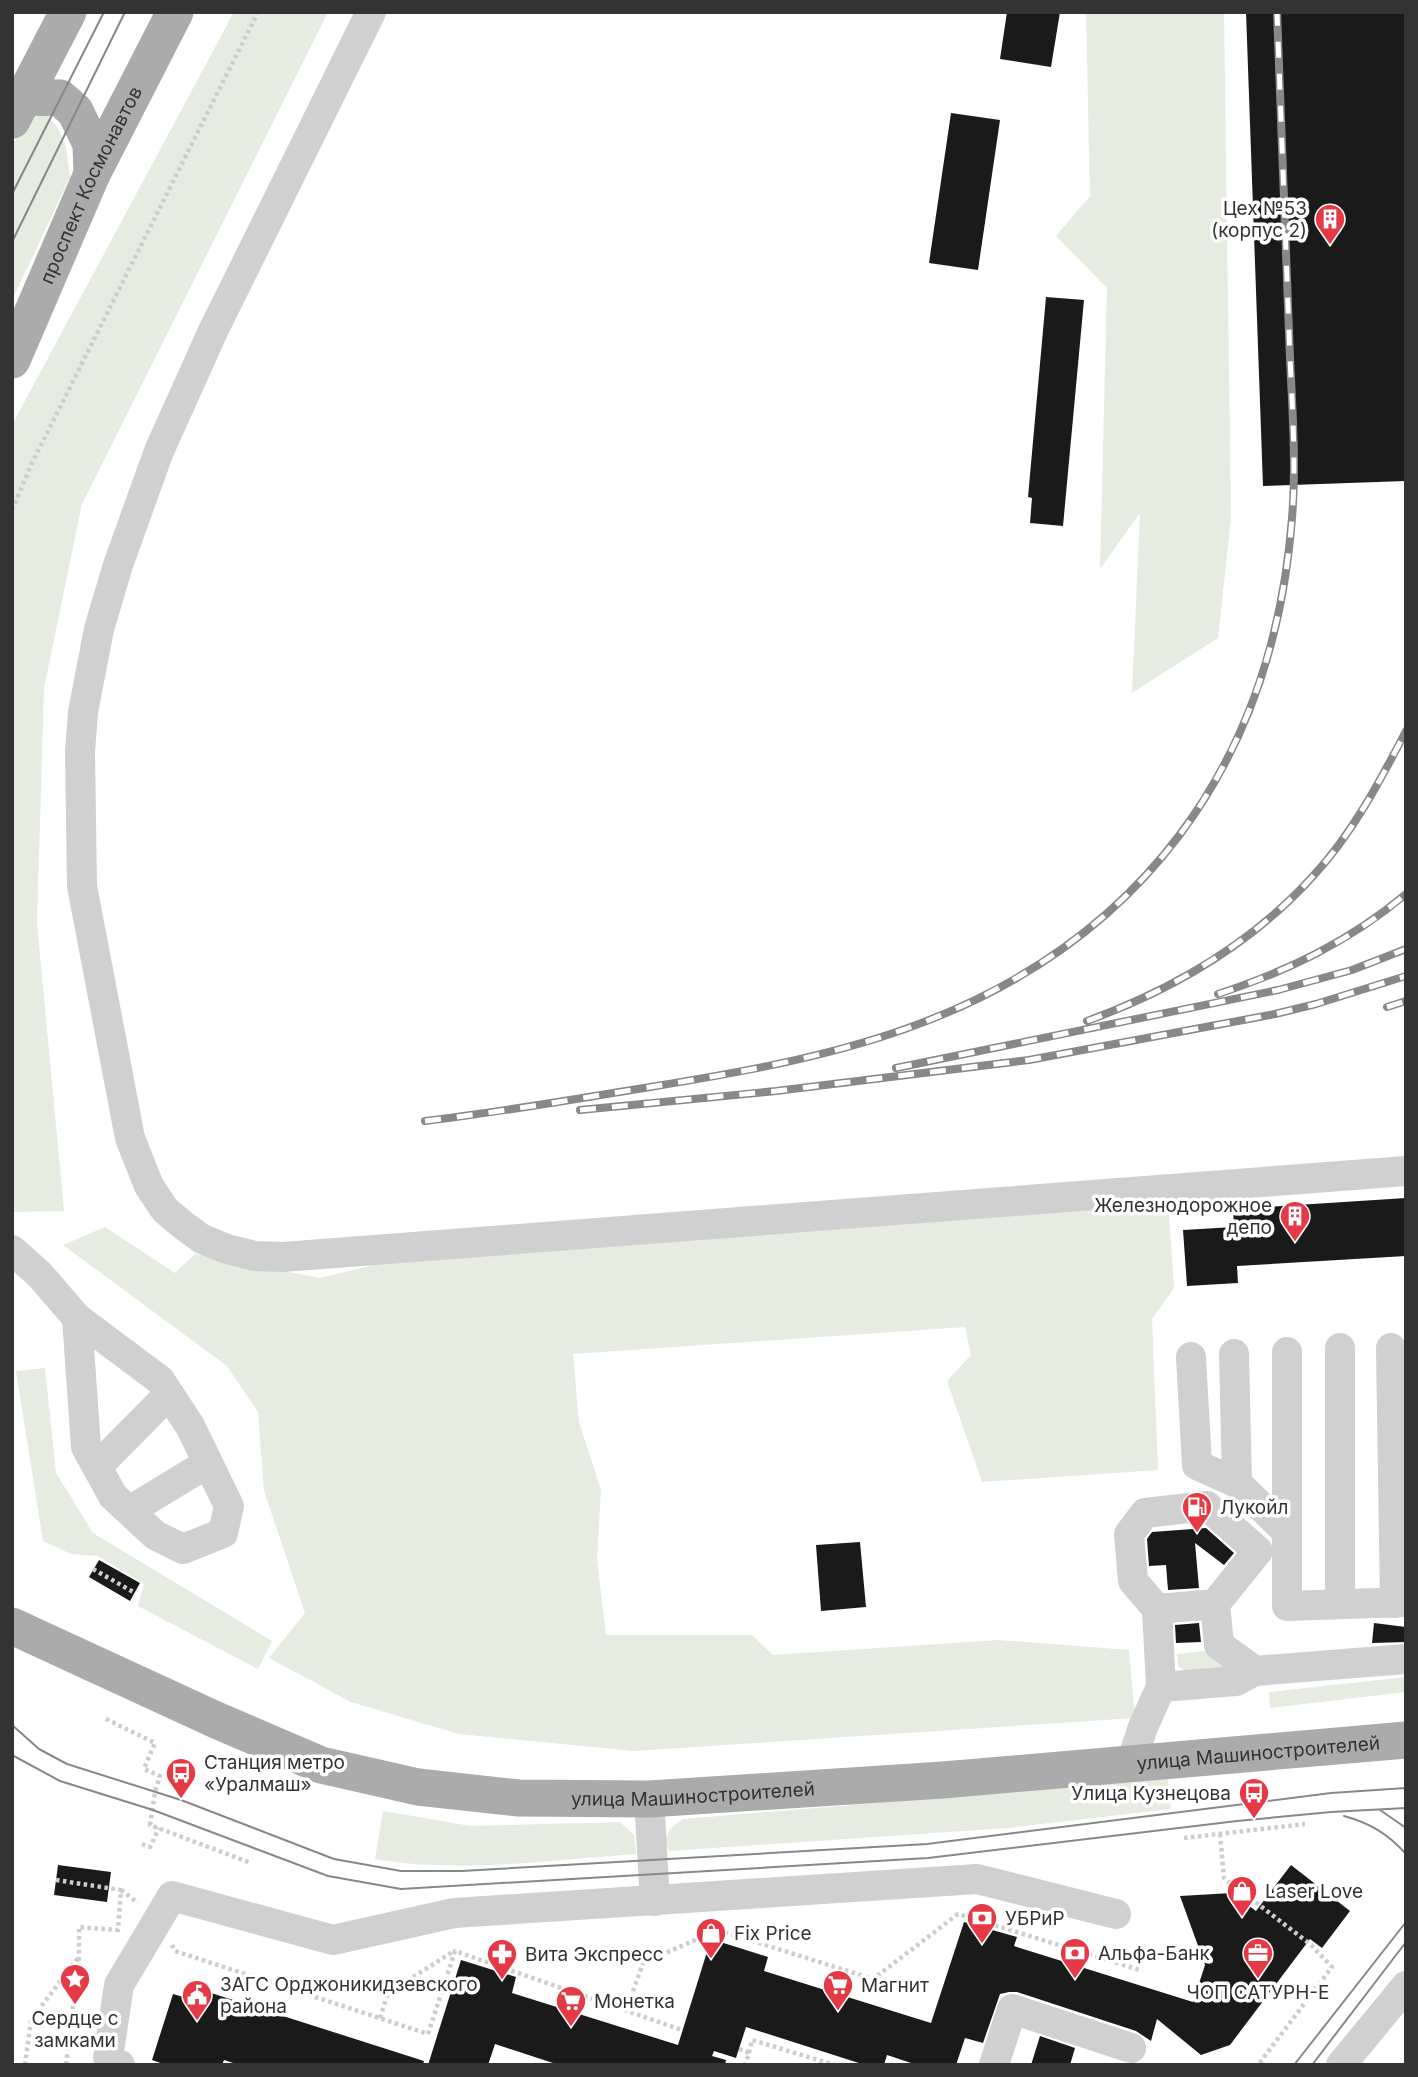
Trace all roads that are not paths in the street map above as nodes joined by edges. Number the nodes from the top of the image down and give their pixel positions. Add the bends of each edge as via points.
1 (68, 12) edge
2 (175, 12) edge
3 (371, 12) edge
4 (18, 108) edge
5 (92, 174) junction
6 (12, 360) edge
7 (1406, 1171) edge
8 (12, 1250) edge
9 (77, 1318) junction
10 (1340, 1348) dead end
11 (1391, 1348) dead end
12 (1287, 1352) dead end
13 (1234, 1354) dead end
14 (1191, 1357) dead end
15 (169, 1394) junction
16 (208, 1462) junction
17 (97, 1466) junction
18 (1237, 1483) junction
19 (128, 1511) junction
20 (1287, 1532) junction
21 (1400, 1602) edge
22 (1215, 1604) junction
23 (1340, 1604) junction
24 (1157, 1609) junction
25 (12, 1626) edge
26 (1406, 1659) edge
27 (1255, 1671) junction
28 (1161, 1686) junction
29 (1406, 1740) edge
30 (1132, 1763) junction
31 (649, 1799) junction
32 (655, 1900) junction
33 (1116, 1914) dead end
34 (1405, 1987) edge
35 (1131, 2048) dead end
36 (120, 2065) edge
37 (994, 2065) edge
38 (1341, 2065) edge

1 - 4 main road
2 - 5 main road, проспект Космонавтов
3 - 7 street via 213,331 159,452 99,629 83,712 82,886 130,1138 149,1186 165,1210 202,1239 227,1250 283,1257
4 - 5 main road via 60,98 75,111 91,144
5 - 6 main road, проспект Космонавтов
8 - 9 street
9 - 15 street via 160,1380
9 - 17 street via 86,1447
10 - 23 street
11 - 21 street
12 - 20 street
13 - 18 street
14 - 18 street via 1197,1465
15 - 16 street
15 - 17 street
16 - 19 street
16 - 19 street via 229,1506 223,1533 183,1549 155,1535
17 - 19 street via 113,1496
18 - 20 street
20 - 23 street via 1287,1606
21 - 23 street
22 - 24 street
22 - 24 street via 1258,1551 1207,1506 1145,1513 1129,1534 1133,1581
22 - 27 street via 1219,1645
24 - 28 street
25 - 31 main road, улица Машиностроителей via 321,1765 418,1787 519,1798
26 - 27 street
27 - 28 street via 1236,1681
28 - 30 street
29 - 30 main road, улица Машиностроителей
30 - 31 main road, улица Машиностроителей
31 - 32 street
32 - 33 street via 976,1879
32 - 36 street via 454,1913 333,1940 172,1896 118,1985 108,2058
34 - 38 street
35 - 37 street via 1012,2010

